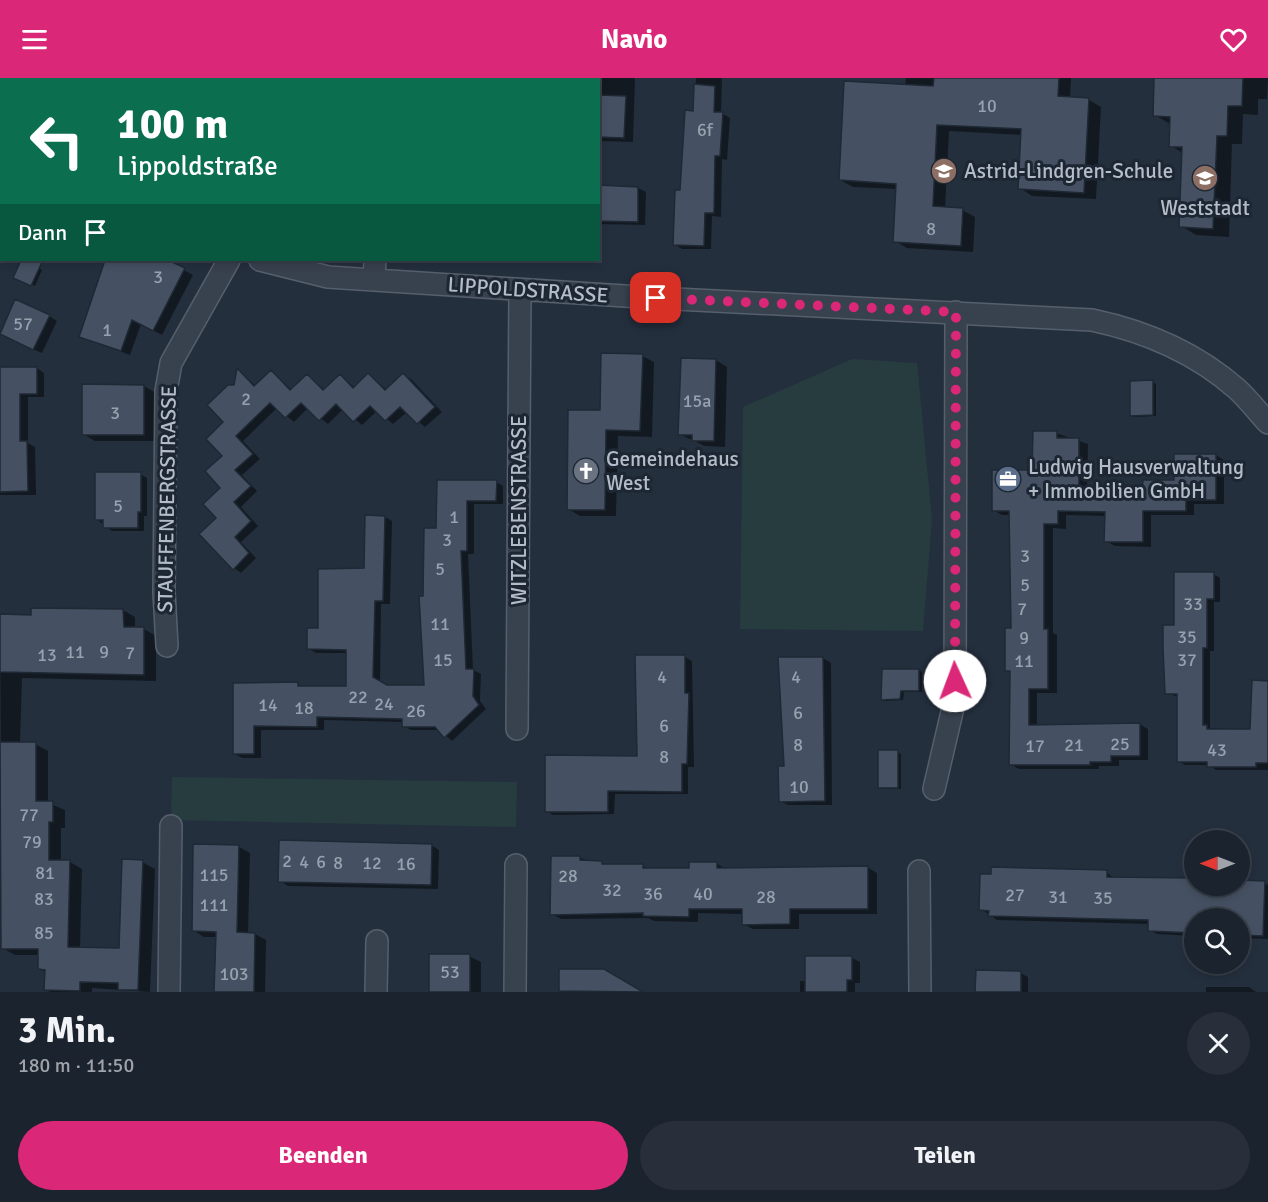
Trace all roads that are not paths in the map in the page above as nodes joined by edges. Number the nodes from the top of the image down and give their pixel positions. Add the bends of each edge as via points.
1 (228, 261) edge
2 (265, 261) edge
3 (375, 270) edge
4 (520, 290) junction
5 (956, 312) junction
6 (1268, 423) edge
7 (167, 646) dead end
8 (517, 729) dead end
9 (934, 789) dead end
10 (171, 826) dead end
11 (516, 866) dead end
12 (920, 871) dead end
13 (377, 941) dead end
14 (169, 992) edge
15 (376, 992) edge
16 (515, 992) edge
17 (920, 992) edge

1 - 7 street, STAUFFENBERGSTRASSE via 171,363 166,392
2 - 3 street, LIPPOLDSTRASSE via 328,277
3 - 4 street, LIPPOLDSTRASSE
4 - 5 street, LIPPOLDSTRASSE
4 - 8 street, WITZLEBENSTRASSE
5 - 6 street, LIPPOLDSTRASSE via 1092,320 1127,327 1196,361 1237,389
5 - 9 street via 955,699
10 - 14 street
11 - 16 street
12 - 17 street
13 - 15 street

